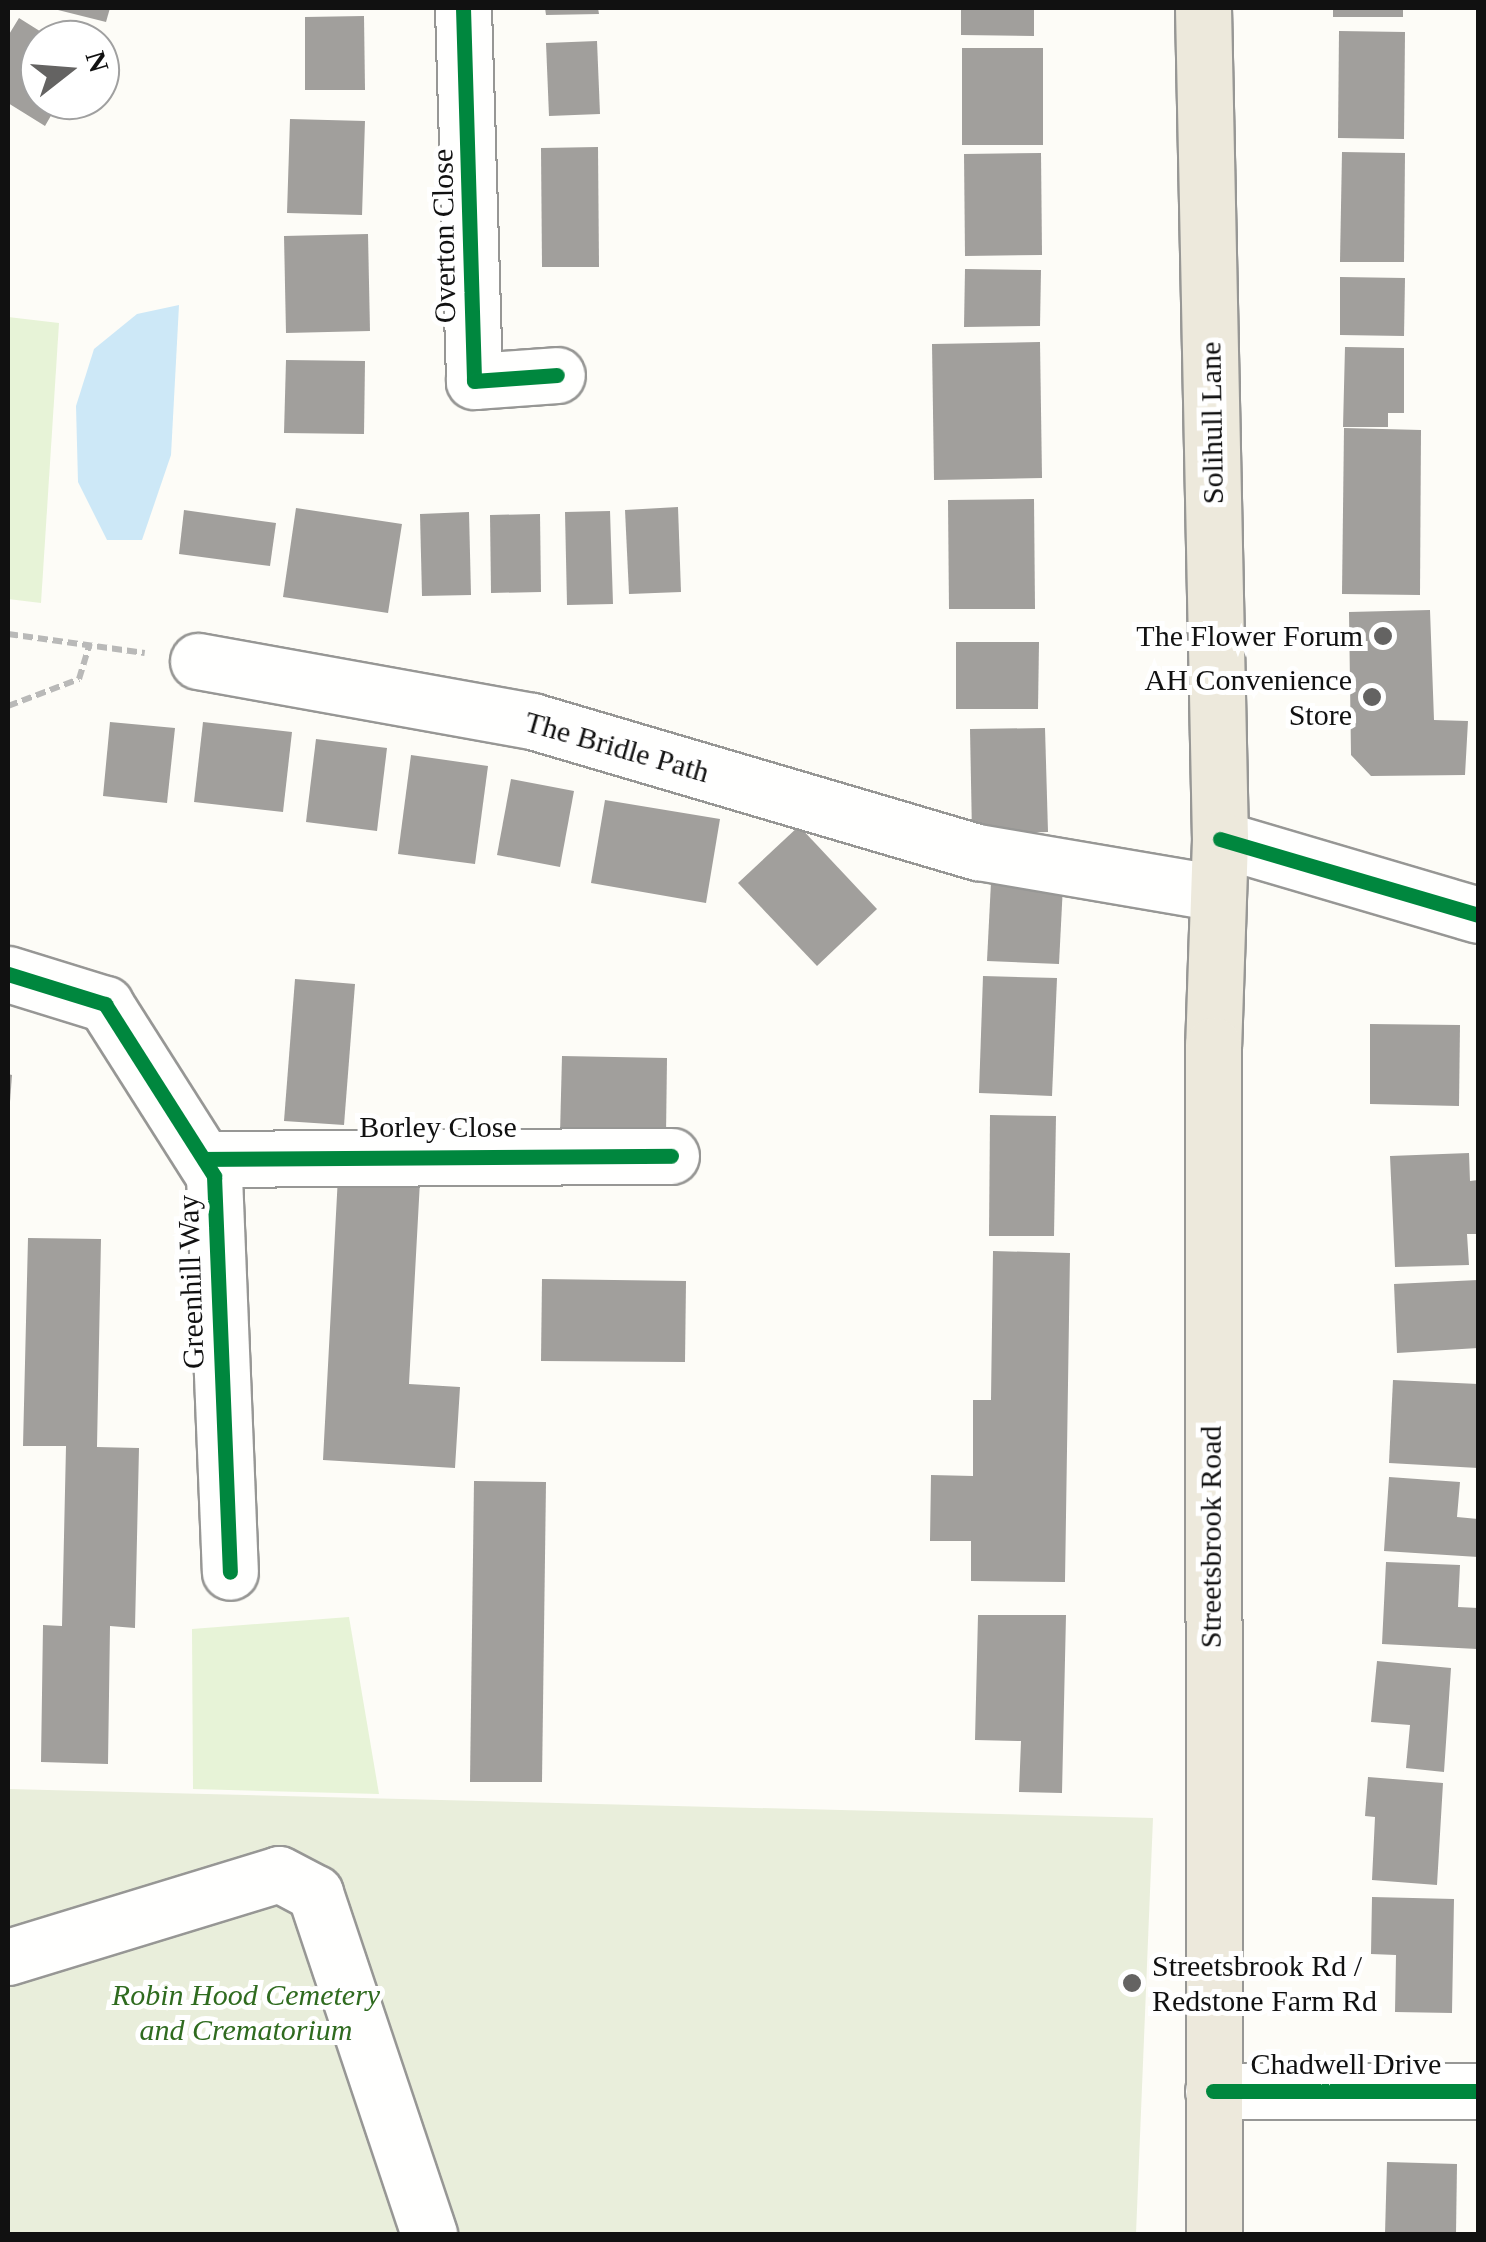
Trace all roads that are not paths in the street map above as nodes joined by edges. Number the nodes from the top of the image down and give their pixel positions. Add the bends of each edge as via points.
1 (463, 8) edge
2 (1204, 8) edge
3 (556, 375) dead end
4 (198, 660) road end
5 (1220, 840) junction
6 (1218, 893) junction
7 (1478, 915) edge
8 (8, 974) edge
9 (670, 1156) dead end
10 (204, 1159) junction
11 (230, 1572) dead end
12 (8, 1957) edge
13 (1213, 2091) junction
14 (1478, 2092) edge
15 (429, 2234) edge
16 (1214, 2234) edge

1 - 3 street, Overton Close via 474,381
2 - 5 main road, Solihull Lane
4 - 6 street, The Bridle Path via 532,721 978,852
5 - 6 main road, Streetsbrook Road
5 - 7 street
6 - 13 main road, Streetsbrook Road
8 - 10 street, Greenhill Way via 105,1004
9 - 10 street, Borley Close
10 - 11 street, Greenhill Way via 214,1176
12 - 15 street via 280,1874 315,1894
13 - 14 street, Chadwell Drive
13 - 16 main road, Streetsbrook Road

